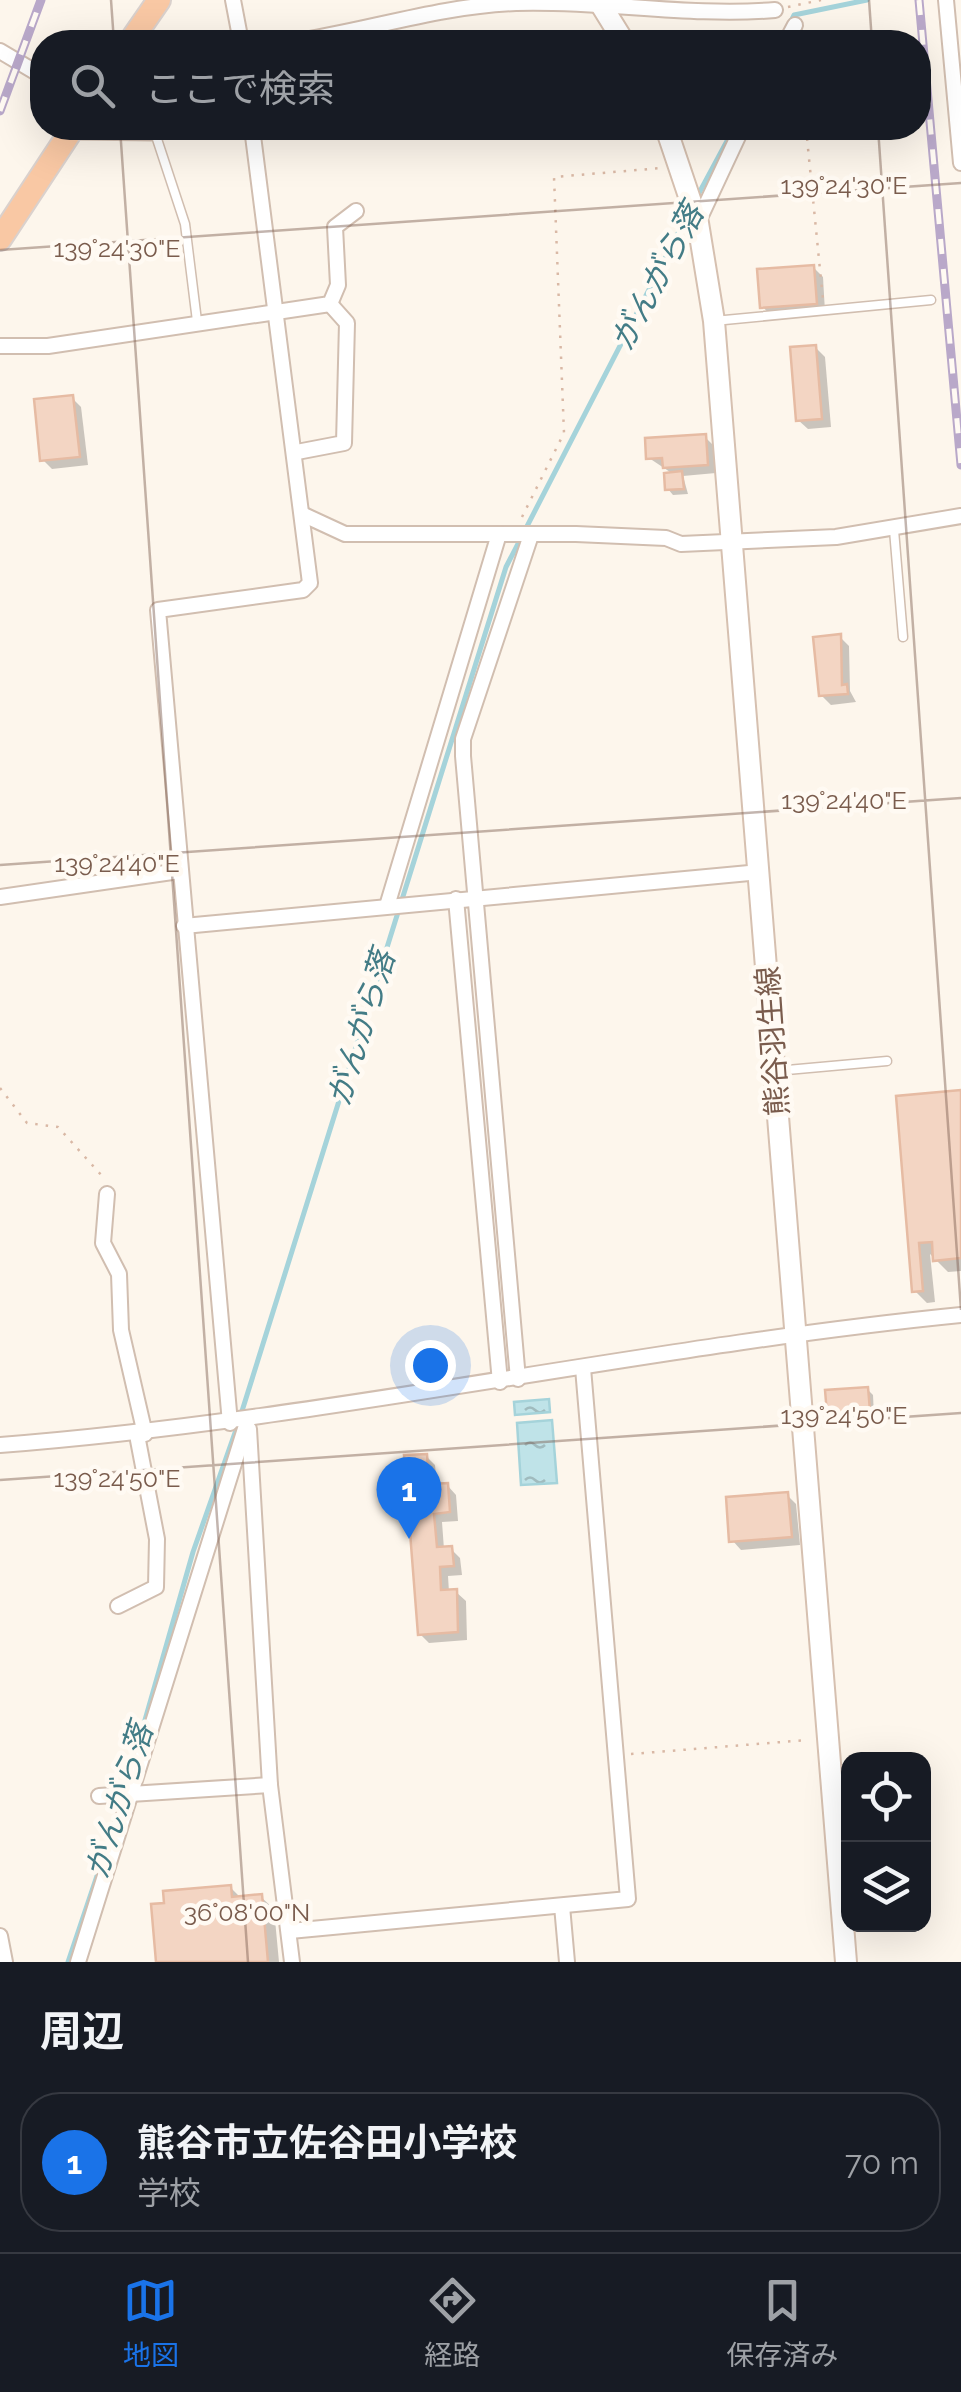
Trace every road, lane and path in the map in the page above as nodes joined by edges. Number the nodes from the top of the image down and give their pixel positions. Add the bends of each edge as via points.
1 (159, 0) edge
2 (234, 0) edge
3 (821, 0) edge
4 (946, 0) edge
5 (601, 4) edge
6 (652, 5) edge
7 (775, 10) joint
8 (796, 25) dead end
9 (138, 30) edge
10 (239, 30) edge
11 (367, 30) edge
12 (617, 30) edge
13 (793, 30) edge
14 (0, 50) edge
15 (30, 69) edge
16 (64, 140) edge
17 (157, 140) edge
18 (253, 140) edge
19 (671, 140) edge
20 (736, 140) edge
21 (807, 140) edge
22 (960, 150) edge
23 (961, 163) edge
24 (682, 166) junction
25 (356, 211) dead end
26 (698, 220) junction
27 (0, 239) edge
28 (931, 300) dead end
29 (330, 304) junction
30 (824, 310) junction
31 (274, 312) junction
32 (197, 321) junction
33 (714, 321) junction
34 (0, 346) edge
35 (296, 452) junction
36 (304, 516) junction
37 (961, 516) edge
38 (894, 530) junction
39 (506, 534) junction
40 (531, 534) junction
41 (730, 540) junction
42 (903, 637) dead end
43 (441, 734) junction
44 (463, 739) junction
45 (179, 871) junction
46 (760, 872) junction
47 (0, 897) edge
48 (474, 898) junction
49 (456, 899) junction
50 (389, 906) junction
51 (184, 926) junction
52 (886, 1061) dead end
53 (776, 1070) junction
54 (0, 1088) edge
55 (108, 1194) joint
56 (961, 1315) edge
57 (793, 1332) junction
58 (584, 1368) junction
59 (518, 1379) junction
60 (500, 1382) junction
61 (239, 1421) junction
62 (141, 1434) junction
63 (0, 1446) edge
64 (118, 1606) dead end
65 (828, 1738) junction
66 (616, 1755) junction
67 (270, 1785) junction
68 (105, 1797) dead end
69 (130, 1797) junction
70 (562, 1906) junction
71 (290, 1932) junction
72 (0, 1936) edge
73 (6, 1962) edge
74 (78, 1962) edge
75 (292, 1962) edge
76 (567, 1962) edge
77 (846, 1962) edge

1 - 9 highway
2 - 10 street
3 - 7 path
4 - 22 street
5 - 6 street
5 - 11 street via 431,12
5 - 12 main road
6 - 7 street
8 - 13 street
14 - 15 street
16 - 27 highway
17 - 32 lane via 184,224
18 - 31 street
19 - 24 main road, 熊谷羽生線
20 - 26 street
21 - 30 path
22 - 23 street
24 - 26 main road, 熊谷羽生線
24 - 39 path via 554,177 564,433
25 - 29 street via 334,227 338,285
26 - 33 main road, 熊谷羽生線
28 - 30 lane
29 - 31 street
29 - 35 street via 347,323 344,443
30 - 33 lane
31 - 32 street
31 - 35 street
32 - 34 street via 48,346
33 - 41 main road, 熊谷羽生線
35 - 36 street
36 - 39 street via 346,534
36 - 45 street via 310,583 304,590 158,610
37 - 38 street
38 - 41 street
38 - 42 lane
39 - 40 street
39 - 43 street
40 - 41 street via 681,544
40 - 44 street
41 - 46 main road, 熊谷羽生線
43 - 44 street
43 - 50 street
44 - 48 street
45 - 47 street
45 - 51 street
46 - 48 street
46 - 53 main road, 熊谷羽生線
48 - 49 street
48 - 59 street
49 - 50 street
49 - 60 street
50 - 51 street
51 - 61 street
52 - 53 lane
53 - 57 main road, 熊谷羽生線
54 - 55 path via 27,1123 58,1127 105,1179
55 - 62 street via 103,1243 119,1274 121,1330
56 - 57 street
57 - 58 street
57 - 65 main road, 熊谷羽生線
58 - 59 street
58 - 66 street
59 - 60 street
60 - 61 street
61 - 62 street
61 - 67 street
61 - 69 street
62 - 63 street
62 - 64 street via 157,1539 156,1586
65 - 66 path
65 - 77 main road, 熊谷羽生線
66 - 70 street via 628,1899
67 - 69 street
67 - 71 street
68 - 69 street
69 - 74 street
70 - 71 street
70 - 76 street
71 - 75 street
72 - 73 street

